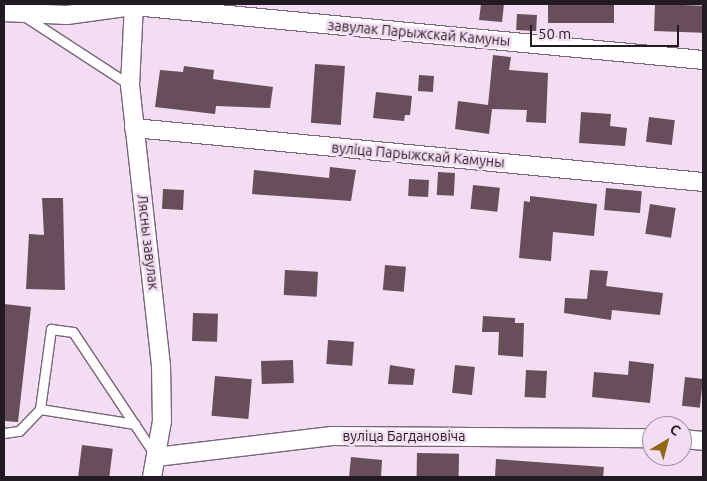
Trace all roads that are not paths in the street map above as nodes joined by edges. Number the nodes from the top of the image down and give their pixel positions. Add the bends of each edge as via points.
1 (134, 5) edge
2 (12, 13) edge
3 (703, 60) edge
4 (130, 85) junction
5 (134, 128) junction
6 (703, 182) edge
7 (40, 409) junction
8 (135, 424) junction
9 (4, 433) edge
10 (642, 438) edge
11 (156, 457) junction
12 (152, 477) edge

1 - 2 street via 67,15
1 - 3 street, завулак Парыжскай Камуны
1 - 4 street, Лясны завулак
2 - 4 lane
4 - 5 street, Лясны завулак
5 - 6 street, вуліца Парыжскай Камуны
5 - 11 street, Лясны завулак via 161,365 162,421
7 - 8 lane
7 - 8 lane via 50,330 73,332
7 - 9 lane via 19,431
8 - 11 lane
10 - 11 street, вуліца Багдановіча via 332,436
11 - 12 street, Лясны завулак

